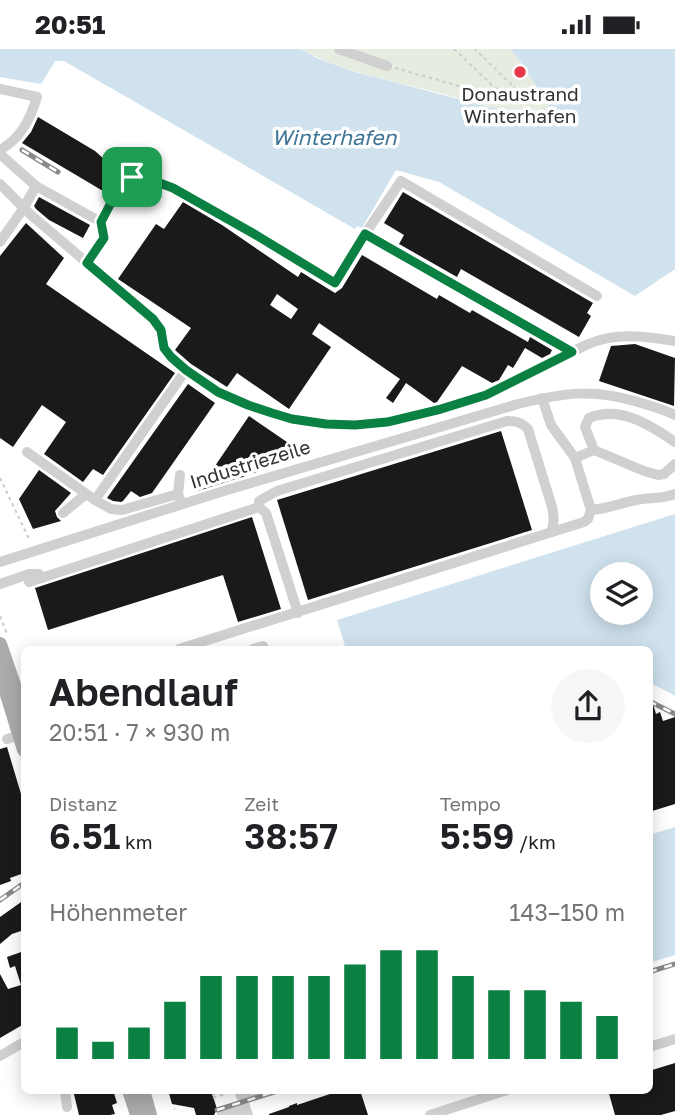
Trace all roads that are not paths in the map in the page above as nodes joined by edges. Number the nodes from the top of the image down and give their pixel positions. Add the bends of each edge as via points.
1 (339, 49) edge
2 (387, 66) road end
3 (0, 89) edge
4 (0, 152) edge
5 (0, 184) edge
6 (36, 186) junction
7 (23, 209) junction
8 (101, 222) junction
9 (365, 234) junction
10 (0, 242) edge
11 (87, 263) junction
12 (597, 296) dead end
13 (675, 341) edge
14 (572, 352) junction
15 (186, 370) junction
16 (542, 398) junction
17 (673, 414) edge
18 (675, 442) edge
19 (594, 450) junction
20 (27, 452) dead end
21 (575, 458) junction
22 (675, 464) edge
23 (180, 475) dead end
24 (675, 494) edge
25 (90, 497) junction
26 (180, 499) junction
27 (259, 507) junction
28 (591, 510) junction
29 (63, 513) dead end
30 (551, 532) junction
31 (0, 562) edge
32 (42, 578) junction
33 (29, 582) dead end
34 (0, 584) edge
35 (298, 613) junction
36 (5, 642) edge
37 (190, 646) edge
38 (0, 672) edge
39 (14, 700) edge
40 (10, 738) edge
41 (675, 1039) edge
42 (21, 1044) edge
43 (653, 1046) edge
44 (0, 1056) edge
45 (65, 1094) edge
46 (130, 1094) edge
47 (144, 1094) edge
48 (239, 1094) edge
49 (495, 1094) edge
50 (67, 1108) dead end
51 (137, 1115) edge
52 (150, 1115) edge
53 (222, 1115) edge
54 (247, 1115) edge
55 (430, 1115) edge

1 - 2 street
3 - 4 street via 37,97 20,134
4 - 6 street
5 - 7 street
6 - 7 street
6 - 8 street
7 - 10 street
7 - 11 street
8 - 9 street via 125,181 141,176 173,188 335,283
8 - 11 street via 104,238
9 - 12 street via 401,181
9 - 14 street
11 - 15 street via 153,319 161,330 164,348
13 - 14 street via 613,337
14 - 15 street via 486,395 409,417 355,425 310,422 257,409 218,392
15 - 25 street
16 - 17 street, Industriezeile via 600,393
16 - 21 street via 551,425
16 - 26 street, Industriezeile
18 - 19 street via 636,419 599,414 589,418 585,427
19 - 21 street
19 - 22 street via 651,474 664,474
20 - 25 street
21 - 28 street
23 - 26 street
24 - 28 street
25 - 26 street via 121,510
25 - 29 street
26 - 31 street, Industriezeile
27 - 30 street via 259,501 277,491 516,421 531,436 552,507
27 - 32 street
27 - 35 street via 266,513
28 - 30 street via 584,522
30 - 35 street
32 - 33 street
32 - 34 street via 29,574
35 - 37 street
36 - 39 main road
38 - 39 main road
39 - 40 main road
41 - 43 street
42 - 44 street
45 - 50 street
46 - 51 main road
47 - 52 main road
48 - 54 street
49 - 55 street
53 - 54 street via 241,1111

